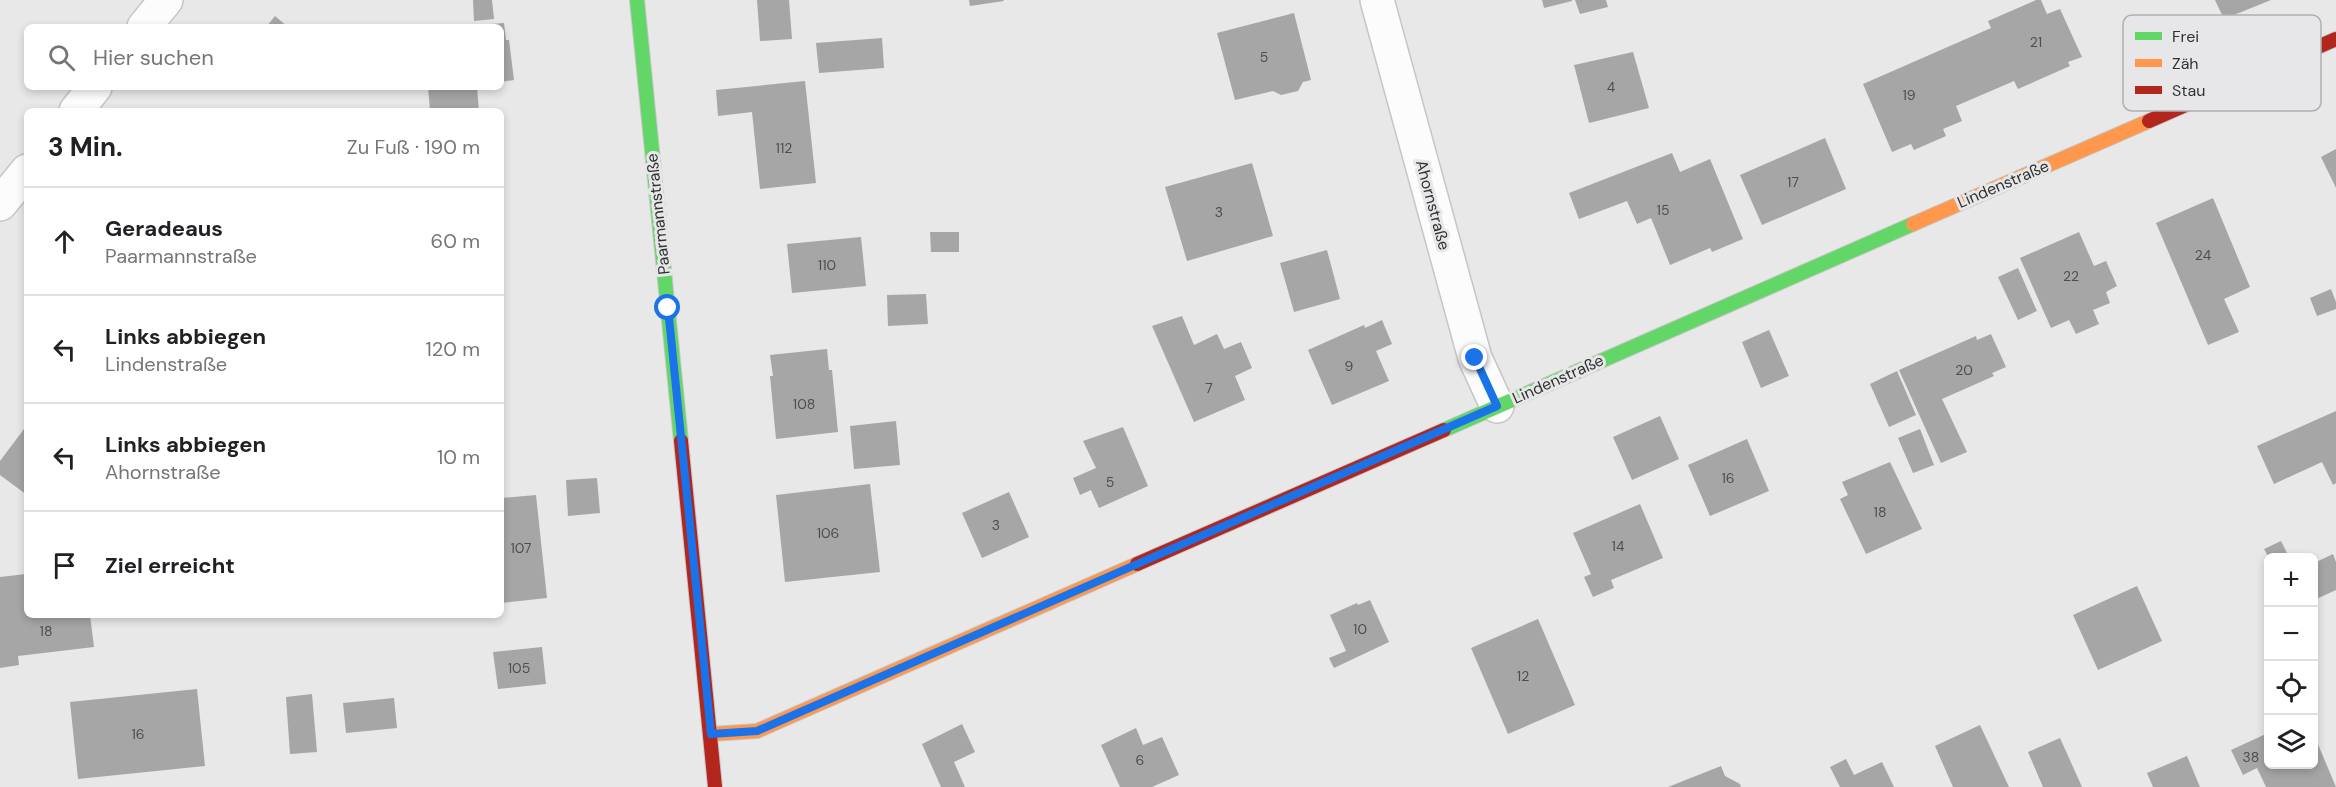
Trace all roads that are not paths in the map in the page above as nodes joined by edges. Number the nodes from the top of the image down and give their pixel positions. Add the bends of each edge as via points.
1 (166, 0) edge
2 (637, 0) edge
3 (1377, 0) edge
4 (146, 24) edge
5 (2336, 39) edge
6 (2321, 46) edge
7 (93, 90) edge
8 (78, 108) edge
9 (2171, 111) edge
10 (24, 175) edge
11 (0, 204) edge
12 (1497, 406) junction
13 (711, 734) junction
14 (715, 787) edge

1 - 4 street
2 - 13 street, Paarmannstraße
3 - 12 street, Ahornstraße via 1475,358
5 - 6 street, Lindenstraße
7 - 8 street
9 - 12 street, Lindenstraße
10 - 11 street
12 - 13 street, Lindenstraße via 757,731
13 - 14 street, Paarmannstraße

